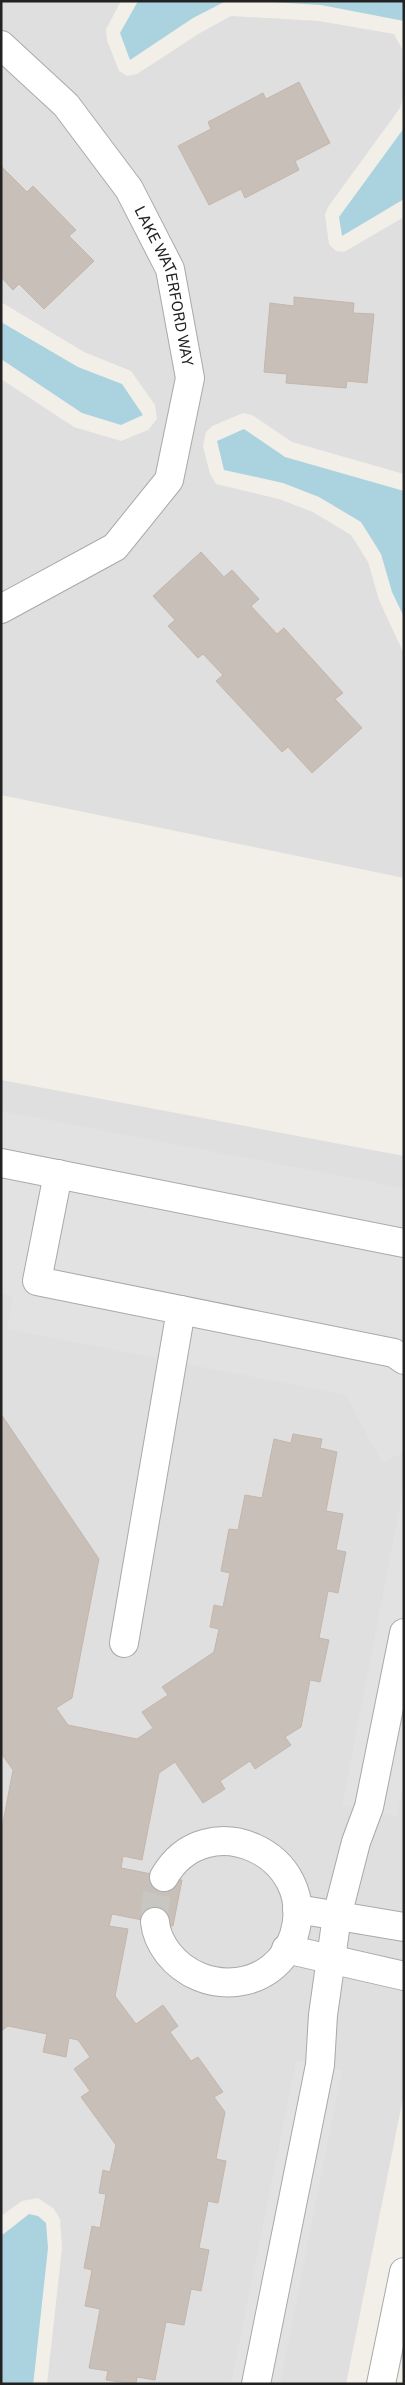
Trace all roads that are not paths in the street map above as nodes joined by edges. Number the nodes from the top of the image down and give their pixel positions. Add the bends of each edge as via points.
1 (1, 45) edge
2 (1, 609) edge
3 (1, 1163) edge
4 (58, 1174) junction
5 (404, 1242) edge
6 (180, 1310) junction
7 (404, 1360) edge
8 (404, 1633) edge
9 (124, 1643) dead end
10 (164, 1877) tunnel mouth
11 (296, 1909) junction
12 (337, 1916) junction
13 (156, 1922) tunnel mouth
14 (404, 1927) edge
15 (286, 1950) junction
16 (330, 1960) junction
17 (404, 1976) edge
18 (404, 2272) edge
19 (256, 2384) edge
20 (381, 2384) edge

1 - 2 street, LAKE WATERFORD WAY via 66,105 129,189 170,269 190,378 169,480 115,547
3 - 4 street
4 - 5 street
4 - 6 street via 37,1281
6 - 7 street via 394,1353
6 - 9 street
8 - 12 street via 369,1807 356,1842
10 - 11 street via 176,1861 194,1848 215,1842 238,1842 258,1848 274,1860 287,1876 295,1895
11 - 12 street
11 - 15 street via 293,1935
12 - 14 street
12 - 16 street
13 - 15 street via 163,1946 175,1962 192,1975 211,1982 232,1983 252,1978 270,1969
15 - 16 street
16 - 17 street
16 - 19 street via 320,2065
18 - 20 street

